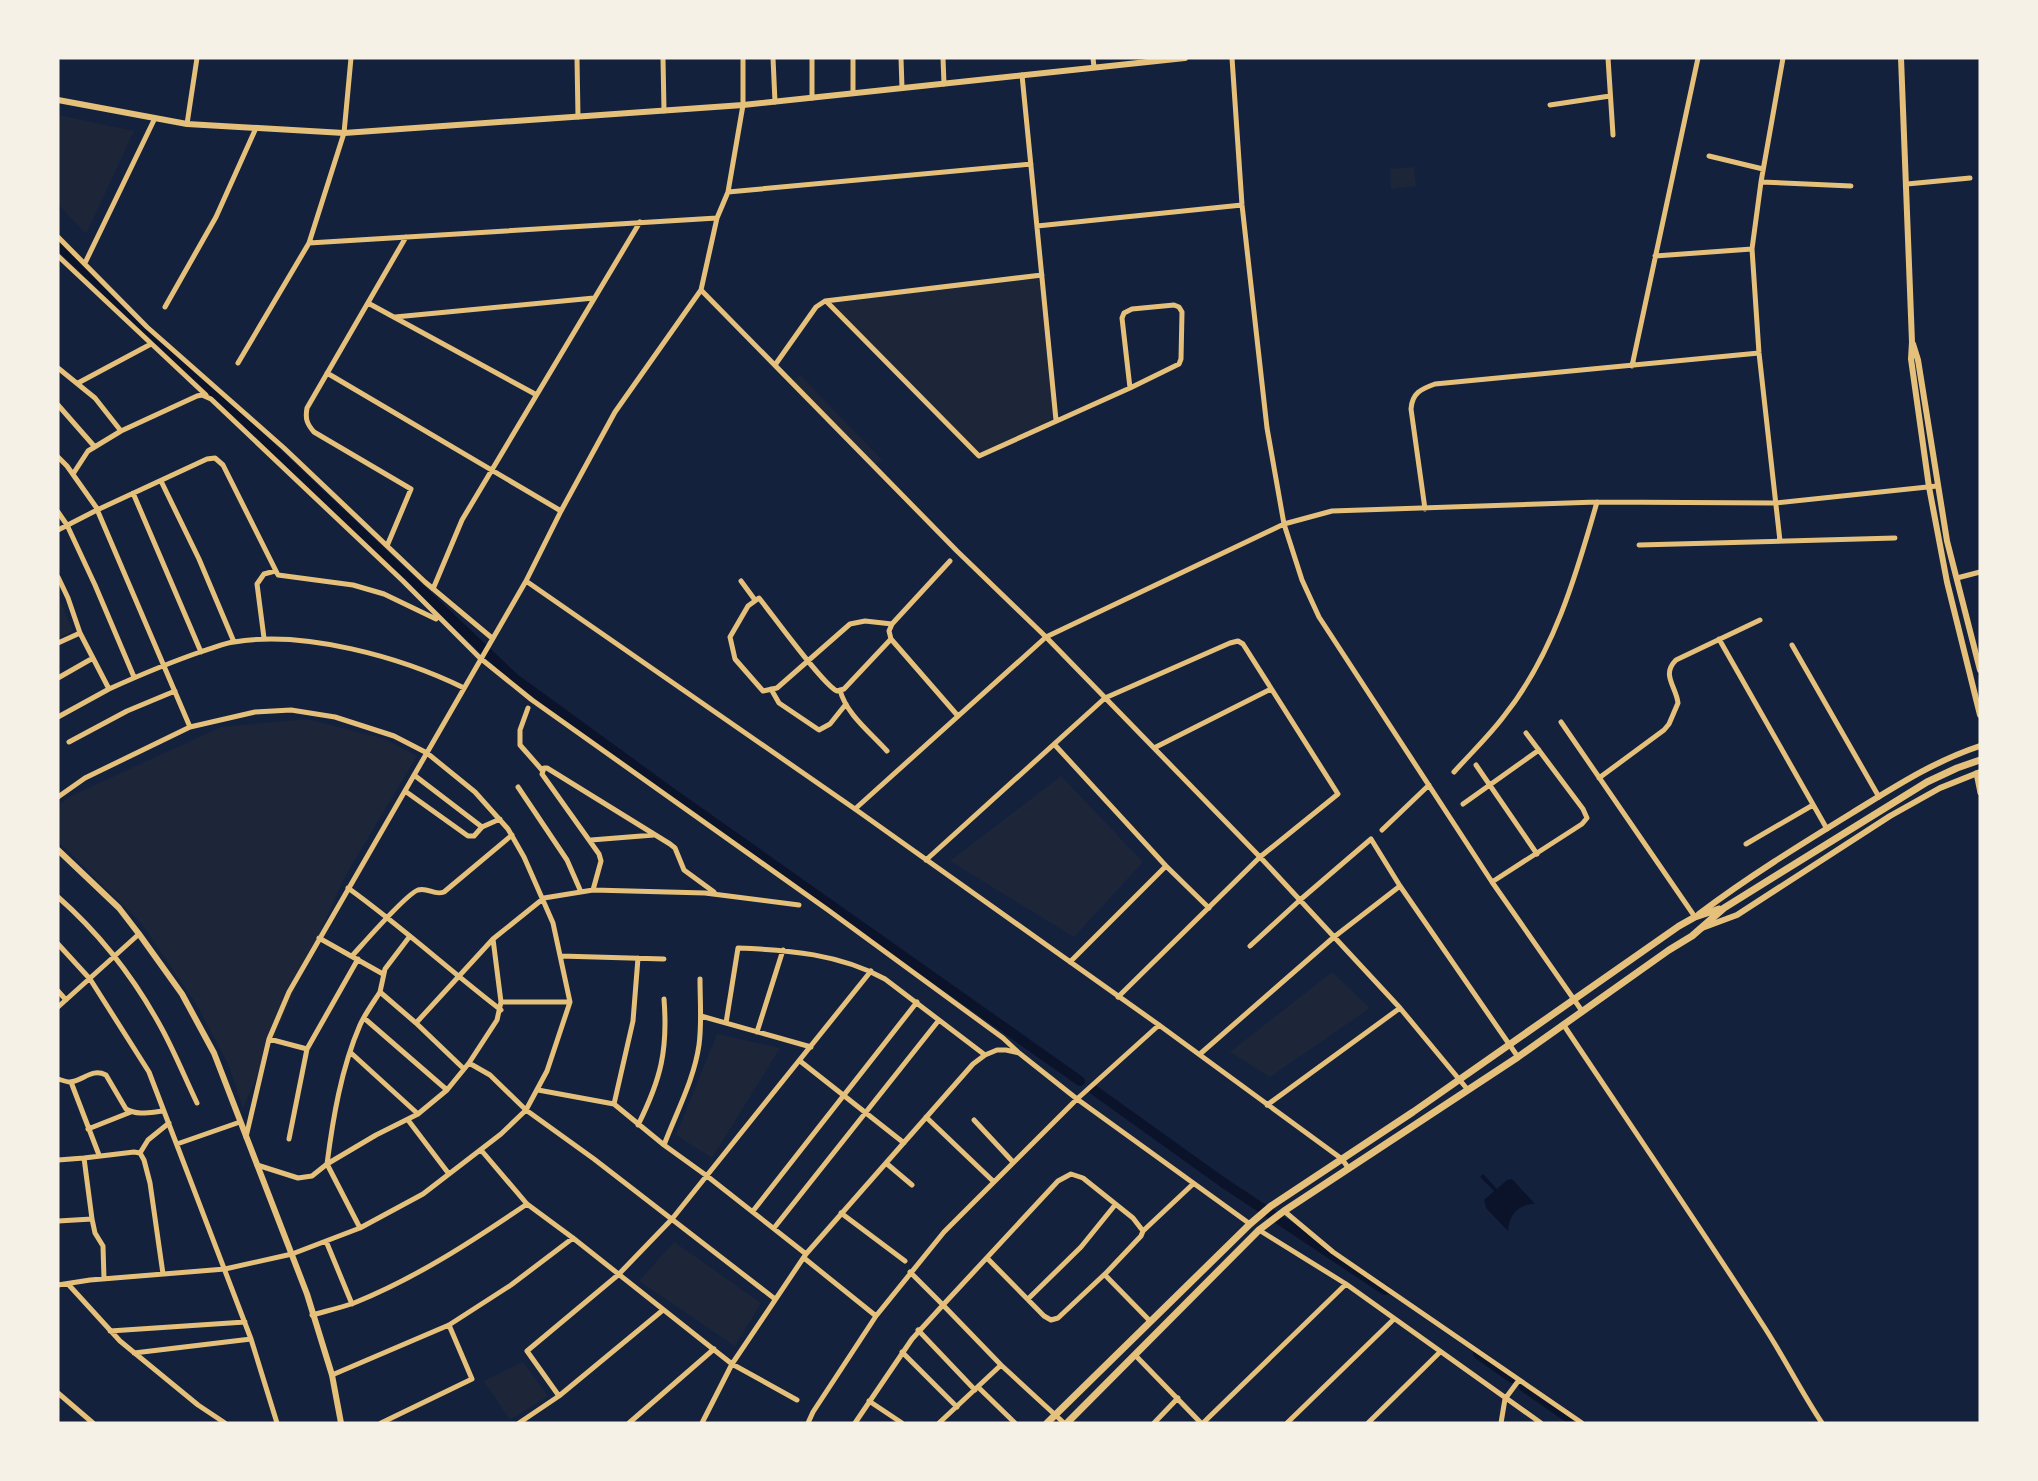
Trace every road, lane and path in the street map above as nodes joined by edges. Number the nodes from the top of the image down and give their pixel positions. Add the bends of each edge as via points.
1 (197, 58) edge
2 (351, 58) edge
3 (577, 58) edge
4 (663, 58) edge
5 (743, 58) edge
6 (773, 58) edge
7 (812, 58) edge
8 (853, 58) edge
9 (901, 58) edge
10 (943, 58) edge
11 (1093, 58) edge
12 (1179, 58) edge
13 (1185, 58) edge
14 (1232, 58) edge
15 (1608, 58) edge
16 (1698, 58) edge
17 (1783, 58) edge
18 (1901, 58) edge
19 (1141, 60) edge
20 (1094, 68) junction
21 (1022, 75) junction
22 (944, 84) junction
23 (902, 88) junction
24 (853, 93) junction
25 (1610, 96) junction
26 (812, 98) junction
27 (58, 100) edge
28 (775, 102) junction
29 (1550, 104) dead end
30 (743, 105) junction
31 (664, 111) junction
32 (578, 117) junction
33 (155, 118) junction
34 (187, 124) junction
35 (256, 128) junction
36 (344, 133) junction
37 (1613, 135) dead end
38 (1709, 156) dead end
39 (1031, 164) junction
40 (1763, 169) junction
41 (1970, 178) dead end
42 (1761, 182) junction
43 (1907, 184) junction
44 (1851, 186) dead end
45 (729, 192) junction
46 (1242, 205) junction
47 (718, 218) junction
48 (640, 222) junction
49 (1037, 226) junction
50 (58, 237) edge
51 (406, 237) junction
52 (309, 243) junction
53 (1752, 249) junction
54 (58, 256) edge
55 (1655, 256) junction
56 (85, 262) junction
57 (1042, 275) junction
58 (701, 290) junction
59 (594, 298) junction
60 (825, 301) junction
61 (368, 303) junction
62 (165, 307) dead end
63 (395, 317) junction
64 (1912, 342) junction
65 (151, 344) junction
66 (1759, 354) junction
67 (238, 363) dead end
68 (775, 365) junction
69 (1632, 366) junction
70 (58, 368) edge
71 (327, 373) junction
72 (78, 383) junction
73 (1130, 388) junction
74 (535, 394) junction
75 (211, 399) junction
76 (58, 405) edge
77 (1056, 420) junction
78 (121, 431) junction
79 (94, 446) junction
80 (58, 457) edge
81 (491, 470) junction
82 (73, 474) junction
83 (161, 481) junction
84 (1937, 486) junction
85 (1929, 487) junction
86 (133, 494) junction
87 (1597, 502) junction
88 (1775, 503) junction
89 (1425, 509) junction
90 (97, 510) junction
91 (561, 511) junction
92 (58, 512) edge
93 (1284, 524) junction
94 (67, 525) junction
95 (58, 530) edge
96 (1895, 538) dead end
97 (1780, 541) junction
98 (1639, 545) dead end
99 (387, 546) junction
100 (950, 561) dead end
101 (275, 571) junction
102 (1980, 572) edge
103 (58, 577) edge
104 (1957, 578) junction
105 (526, 581) junction
106 (741, 581) dead end
107 (433, 589) junction
108 (755, 600) junction
109 (1759, 620) dead end
110 (443, 623) junction
111 (892, 624) junction
112 (80, 633) junction
113 (1046, 637) junction
114 (264, 638) junction
115 (492, 638) junction
116 (891, 639) junction
117 (1719, 639) junction
118 (234, 642) junction
119 (58, 643) edge
120 (1792, 645) dead end
121 (201, 652) junction
122 (481, 657) junction
123 (93, 658) junction
124 (809, 661) junction
125 (165, 665) junction
126 (1980, 670) edge
127 (134, 677) junction
128 (58, 678) edge
129 (464, 688) junction
130 (771, 689) junction
131 (1271, 689) junction
132 (109, 690) junction
133 (840, 690) junction
134 (176, 691) junction
135 (1105, 698) junction
136 (846, 704) junction
137 (528, 708) dead end
138 (1980, 715) edge
139 (958, 716) junction
140 (58, 717) edge
141 (1561, 722) dead end
142 (190, 727) junction
143 (1527, 733) dead end
144 (69, 743) dead end
145 (1054, 744) junction
146 (1980, 746) edge
147 (1154, 748) junction
148 (1539, 750) junction
149 (887, 751) dead end
150 (427, 753) junction
151 (1980, 760) edge
152 (1476, 765) dead end
153 (542, 770) junction
154 (1454, 772) dead end
155 (1978, 773) edge
156 (414, 775) junction
157 (1599, 778) junction
158 (1429, 785) junction
159 (1490, 786) junction
160 (517, 787) dead end
161 (405, 791) junction
162 (1980, 793) edge
163 (58, 797) edge
164 (1879, 797) junction
165 (1463, 804) dead end
166 (1813, 805) junction
167 (855, 809) junction
168 (500, 819) junction
169 (482, 827) junction
170 (1827, 828) junction
171 (1382, 830) dead end
172 (512, 835) junction
173 (654, 835) junction
174 (591, 840) junction
175 (1746, 844) dead end
176 (58, 850) edge
177 (1537, 854) junction
178 (1260, 858) junction
179 (926, 860) junction
180 (1166, 866) junction
181 (1492, 882) junction
182 (1400, 886) junction
183 (348, 887) junction
184 (593, 890) junction
185 (581, 892) junction
186 (716, 894) junction
187 (58, 897) edge
188 (544, 898) junction
189 (1300, 900) junction
190 (799, 905) dead end
191 (1209, 908) junction
192 (1724, 908) junction
193 (388, 916) junction
194 (1695, 917) junction
195 (1698, 930) junction
196 (139, 934) junction
197 (410, 936) junction
198 (319, 937) junction
199 (1334, 937) junction
200 (493, 939) junction
201 (58, 944) edge
202 (1251, 946) dead end
203 (783, 950) junction
204 (114, 955) junction
205 (560, 956) junction
206 (355, 958) junction
207 (638, 958) junction
208 (664, 959) dead end
209 (1070, 962) junction
210 (871, 971) junction
211 (383, 974) junction
212 (458, 976) junction
213 (90, 979) junction
214 (700, 979) dead end
215 (58, 990) edge
216 (380, 992) junction
217 (1118, 997) junction
218 (664, 999) dead end
219 (66, 1000) junction
220 (1575, 1000) junction
221 (501, 1002) junction
222 (570, 1002) junction
223 (917, 1003) junction
224 (58, 1007) edge
225 (1400, 1008) junction
226 (500, 1010) junction
227 (1582, 1011) junction
228 (701, 1016) junction
229 (364, 1018) junction
230 (939, 1020) junction
231 (416, 1023) junction
232 (726, 1023) junction
233 (1563, 1024) junction
234 (1159, 1025) junction
235 (757, 1032) junction
236 (269, 1039) junction
237 (1508, 1044) junction
238 (811, 1047) junction
239 (307, 1049) junction
240 (351, 1052) junction
241 (1019, 1053) junction
242 (1200, 1054) junction
243 (985, 1055) junction
244 (1518, 1057) junction
245 (800, 1061) junction
246 (468, 1063) junction
247 (464, 1069) junction
248 (58, 1079) edge
249 (1459, 1080) junction
250 (71, 1082) junction
251 (447, 1090) junction
252 (538, 1090) junction
253 (1468, 1090) junction
254 (843, 1096) junction
255 (1077, 1099) junction
256 (197, 1103) dead end
257 (614, 1104) junction
258 (1267, 1105) junction
259 (526, 1110) junction
260 (164, 1111) junction
261 (131, 1112) junction
262 (865, 1113) junction
263 (418, 1114) junction
264 (926, 1117) junction
265 (408, 1120) junction
266 (974, 1120) dead end
267 (240, 1122) junction
268 (169, 1123) junction
269 (638, 1125) junction
270 (88, 1129) junction
271 (246, 1137) junction
272 (289, 1139) dead end
273 (904, 1143) junction
274 (177, 1144) junction
275 (663, 1145) junction
276 (481, 1150) junction
277 (139, 1153) junction
278 (99, 1155) junction
279 (84, 1158) junction
280 (1342, 1159) junction
281 (58, 1160) edge
282 (1013, 1162) junction
283 (886, 1163) junction
284 (327, 1164) junction
285 (257, 1165) junction
286 (1349, 1169) junction
287 (449, 1174) junction
288 (707, 1176) junction
289 (993, 1182) junction
290 (1194, 1184) junction
291 (912, 1185) dead end
292 (527, 1204) junction
293 (1115, 1205) junction
294 (752, 1212) junction
295 (1282, 1212) junction
296 (841, 1213) junction
297 (92, 1219) junction
298 (672, 1219) junction
299 (58, 1221) edge
300 (1250, 1224) junction
301 (360, 1228) junction
302 (774, 1228) junction
303 (1259, 1230) junction
304 (1143, 1231) junction
305 (573, 1238) junction
306 (326, 1241) junction
307 (292, 1254) junction
308 (805, 1256) junction
309 (987, 1258) junction
310 (905, 1261) dead end
311 (225, 1269) junction
312 (910, 1272) junction
313 (163, 1274) junction
314 (618, 1275) junction
315 (1105, 1275) junction
316 (104, 1279) junction
317 (68, 1283) junction
318 (1346, 1284) junction
319 (58, 1285) edge
320 (1028, 1299) junction
321 (775, 1300) junction
322 (352, 1304) junction
323 (943, 1305) junction
324 (663, 1310) junction
325 (312, 1315) junction
326 (876, 1316) junction
327 (1394, 1319) junction
328 (1150, 1321) junction
329 (245, 1322) junction
330 (449, 1325) junction
331 (918, 1330) junction
332 (110, 1331) junction
333 (251, 1339) junction
334 (714, 1349) junction
335 (902, 1352) junction
336 (1440, 1352) junction
337 (134, 1353) junction
338 (1135, 1354) junction
339 (732, 1364) junction
340 (1001, 1365) junction
341 (332, 1376) junction
342 (1519, 1380) junction
343 (976, 1388) junction
344 (58, 1393) edge
345 (559, 1396) junction
346 (1178, 1398) junction
347 (1504, 1399) junction
348 (797, 1400) dead end
349 (869, 1401) junction
350 (957, 1407) junction
351 (1055, 1415) junction
352 (93, 1423) edge
353 (225, 1423) edge
354 (277, 1423) edge
355 (341, 1423) edge
356 (381, 1423) edge
357 (519, 1423) edge
358 (629, 1423) edge
359 (704, 1423) edge
360 (808, 1423) edge
361 (855, 1423) edge
362 (902, 1423) edge
363 (940, 1423) edge
364 (1015, 1423) edge
365 (1047, 1423) edge
366 (1066, 1423) edge
367 (1154, 1423) edge
368 (1202, 1423) edge
369 (1287, 1423) edge
370 (1368, 1423) edge
371 (1501, 1423) edge
372 (1541, 1423) edge
373 (1582, 1423) edge
374 (1822, 1423) edge

1 - 34 street
2 - 36 street
3 - 32 street
4 - 31 street
5 - 30 street
6 - 28 street
7 - 26 street
8 - 24 street
9 - 23 street
10 - 22 street
11 - 20 street
12 - 13 street
12 - 19 street
14 - 46 street
15 - 25 street
16 - 55 street
17 - 40 street
18 - 43 street
19 - 20 street
20 - 21 street
21 - 22 street
21 - 39 street
22 - 23 street
23 - 24 street
24 - 26 street
25 - 29 street
25 - 37 street
26 - 28 street
27 - 33 street
28 - 30 street
30 - 31 street
30 - 45 street
31 - 32 street
32 - 36 street
33 - 34 street
33 - 56 street
34 - 35 street
35 - 36 street
35 - 62 street via 216,217
36 - 52 street
38 - 40 street
39 - 45 street
39 - 49 street
40 - 42 street
41 - 43 street
42 - 44 street
42 - 53 street
43 - 64 street
45 - 47 street
46 - 49 street
46 - 93 street via 1267,428
47 - 48 street
47 - 58 street
48 - 51 street
48 - 59 street
49 - 57 street
50 - 56 street
51 - 52 street
51 - 61 street
52 - 67 street
53 - 55 street
53 - 66 street
54 - 65 street
55 - 69 street
56 - 99 street via 147,327
57 - 60 street
57 - 77 street
58 - 68 street
58 - 91 street via 615,412
59 - 63 street
59 - 74 street
60 - 68 street
60 - 77 street via 979,456
61 - 63 street
61 - 71 street
63 - 74 street
64 - 84 street
64 - 85 street
65 - 72 street
65 - 75 street
66 - 69 street
66 - 88 street
68 - 113 street
69 - 89 street via 1435,384 1417,392 1411,409
70 - 72 street
71 - 81 street
71 - 99 street via 305,417 314,432 411,489
72 - 78 street
73 - 73 street via 1124,313 1179,307 1179,364
73 - 77 street
74 - 81 street
75 - 78 street via 197,396
75 - 110 street
76 - 79 street
78 - 79 street
79 - 82 street
80 - 82 street
81 - 91 street
81 - 107 street via 462,520
82 - 90 street
83 - 86 street
83 - 101 street via 207,459 219,461
83 - 118 street
84 - 85 street
84 - 104 street
85 - 88 street
85 - 138 street
86 - 90 street
86 - 121 street
87 - 88 street
87 - 89 street
87 - 154 street via 1578,569 1538,664 1505,716
88 - 97 street
89 - 93 street via 1332,511
90 - 94 street
90 - 125 street
91 - 105 street
92 - 94 street
93 - 113 street
93 - 158 street via 1320,617
94 - 95 street
94 - 127 street
96 - 97 street
97 - 98 street
99 - 107 street
100 - 111 street
101 - 110 street via 282,577 353,585 384,594
101 - 114 street via 264,574 257,584
102 - 104 street
103 - 112 street
104 - 126 street
105 - 115 street
105 - 167 street
106 - 108 street
107 - 115 street
108 - 124 street via 759,598
108 - 130 street via 730,637 735,659 763,691
109 - 117 street
110 - 122 street
111 - 116 street
111 - 124 street via 850,624
112 - 119 street
112 - 123 street
113 - 135 street
113 - 139 street
114 - 118 street
114 - 129 street via 363,652
115 - 122 street
116 - 133 street
116 - 139 street
117 - 157 street via 1670,666 1678,704 1669,724
117 - 166 street
118 - 121 street
120 - 164 street
121 - 125 street
122 - 129 street
122 - 241 street via 527,696
123 - 128 street
123 - 132 street
124 - 130 street
124 - 133 street via 831,688
125 - 127 street
125 - 134 street
127 - 132 street
129 - 150 street
130 - 136 street via 779,703 819,730
131 - 135 street via 1238,641
131 - 147 street
131 - 178 street via 1338,794
132 - 140 street
133 - 136 street
134 - 142 street
134 - 144 street via 127,710
135 - 145 street
135 - 147 street
136 - 149 street
137 - 153 street via 520,745
139 - 167 street
141 - 157 street
142 - 150 street via 255,712 291,710 347,721 394,736
142 - 163 street via 85,778
143 - 148 street
145 - 179 street
145 - 180 street
146 - 164 street via 1952,755
147 - 178 street
148 - 159 street
148 - 177 street via 1587,818
150 - 156 street
150 - 168 street
151 - 192 main road via 1927,782
152 - 159 street
153 - 173 street via 547,768
153 - 174 street
155 - 162 street
155 - 195 street via 1890,816 1737,915
156 - 161 street
156 - 169 street
157 - 194 street
158 - 171 street
158 - 181 street
159 - 165 street
159 - 177 street
160 - 185 street via 567,860
161 - 169 street via 468,836
161 - 183 street
164 - 170 street
166 - 170 street
166 - 175 street
167 - 179 street
168 - 169 street
168 - 172 street
170 - 194 street
172 - 188 street
172 - 193 street via 444,892 417,890
173 - 174 street
173 - 186 street via 675,848 684,870
174 - 184 street via 601,861
176 - 196 street via 119,908
177 - 181 street
178 - 189 street
178 - 191 street
179 - 209 street
180 - 191 street
180 - 209 street
181 - 220 street
182 - 189 street via 1371,839
182 - 199 street
182 - 237 street
183 - 193 street
183 - 198 street
184 - 185 street
184 - 186 street
185 - 188 street
186 - 190 street
187 - 204 street
188 - 200 street
188 - 205 street
189 - 199 street
189 - 202 street
191 - 217 street
192 - 194 main road
192 - 195 main road
193 - 197 street
193 - 206 street
194 - 220 main road
195 - 227 main road
196 - 204 street
196 - 267 street via 182,994 214,1053
197 - 211 street
197 - 212 street
198 - 206 street
198 - 236 street
199 - 225 street
199 - 242 street
200 - 212 street
200 - 221 street
201 - 213 street
203 - 210 street via 807,952
203 - 232 street via 738,948
203 - 235 street
204 - 213 street
204 - 256 street via 163,1031
205 - 207 street
205 - 222 street
206 - 211 street
206 - 239 street
207 - 208 street
207 - 257 street via 632,1021
209 - 217 street
210 - 223 street
210 - 238 street
211 - 216 street
212 - 226 street
212 - 231 street
213 - 219 street
213 - 260 street via 149,1072
214 - 228 street
215 - 219 street
216 - 229 street
216 - 231 street
217 - 234 street
218 - 269 street via 659,1079
219 - 224 street
220 - 227 street
220 - 237 main road
221 - 222 street
221 - 226 street
222 - 252 street
223 - 230 street
223 - 254 street
225 - 249 street
225 - 258 street
226 - 246 street
227 - 233 main road
228 - 232 street
228 - 275 street via 693,1070
229 - 240 street
229 - 251 street
230 - 243 street
230 - 262 street
231 - 247 street
232 - 235 street
233 - 244 main road
233 - 374 street via 1749,1303
234 - 242 street
234 - 255 street
235 - 238 street
236 - 239 street
236 - 271 street
237 - 244 street
237 - 249 main road
238 - 245 street
239 - 272 street
240 - 263 street
240 - 284 street
241 - 243 street via 1006,1049
241 - 255 street
242 - 258 street
243 - 264 street
244 - 253 main road
245 - 254 street
245 - 288 street
246 - 247 street
246 - 259 street via 490,1075
247 - 251 street
248 - 250 street
249 - 253 street
249 - 280 main road
250 - 261 street via 103,1073
250 - 270 street
251 - 263 street
252 - 257 street
252 - 259 street
253 - 286 main road
254 - 262 street
254 - 294 street
255 - 282 street
255 - 290 street
257 - 269 street
258 - 280 street
259 - 276 street
259 - 298 street
260 - 261 street
260 - 268 street
261 - 270 street
262 - 273 street
262 - 302 street
263 - 265 street
264 - 273 street
264 - 289 street
265 - 284 street
265 - 287 street
266 - 282 street
267 - 271 street
267 - 274 street
268 - 274 street
268 - 277 street
269 - 275 street
270 - 278 street
271 - 285 street
273 - 283 street
274 - 311 street
275 - 288 street
276 - 287 street
276 - 292 street
277 - 278 street
277 - 313 street via 150,1183
278 - 279 street
279 - 281 street
279 - 297 street
280 - 286 street
280 - 300 main road
282 - 289 street
283 - 291 street
283 - 296 street
284 - 285 street via 312,1176 298,1178
284 - 301 street
285 - 307 street
286 - 295 main road
287 - 301 street via 423,1194
288 - 294 street
288 - 298 street
289 - 312 street
290 - 300 street
290 - 304 street
292 - 305 street
292 - 322 street via 442,1260
293 - 304 street
293 - 309 street via 1083,1178 1071,1174
293 - 320 street via 1081,1247
294 - 302 street
295 - 303 main road
295 - 342 street
296 - 308 street
296 - 310 street
297 - 299 street
297 - 316 street via 103,1246
298 - 314 street
298 - 321 street
300 - 328 main road
301 - 306 street
302 - 308 street
303 - 318 street
303 - 338 main road
304 - 315 street
305 - 314 street
305 - 330 street
306 - 307 street
306 - 322 street
307 - 311 street
307 - 325 street
308 - 321 street
308 - 326 street
309 - 320 street
309 - 323 street
311 - 313 street
311 - 329 street
312 - 323 street
312 - 326 street
313 - 316 street
314 - 324 street
314 - 345 street via 527,1351
315 - 320 street via 1058,1318 1044,1316
315 - 328 street
316 - 317 street
317 - 319 street
317 - 332 street
318 - 327 street
318 - 368 street
321 - 339 street
322 - 325 street
323 - 331 street
323 - 340 street
324 - 334 street
324 - 345 street
325 - 341 street
326 - 360 street
327 - 336 street
327 - 369 street
328 - 351 main road
329 - 332 street
329 - 333 street
330 - 341 street
330 - 356 street via 472,1379
331 - 335 street
331 - 343 street
332 - 337 street
333 - 337 street
333 - 354 street
334 - 339 street
334 - 358 street
335 - 349 street
335 - 350 street
336 - 347 street
336 - 370 street
337 - 353 street
338 - 346 street
338 - 366 main road
339 - 348 street
339 - 359 street
340 - 343 street
340 - 351 street
341 - 355 street
342 - 347 street
342 - 373 street
343 - 350 street
343 - 364 street
344 - 352 street
345 - 357 street
346 - 367 street
346 - 368 street
347 - 371 street
347 - 372 street
349 - 361 street
349 - 362 street
350 - 363 street
351 - 365 main road
351 - 366 street

